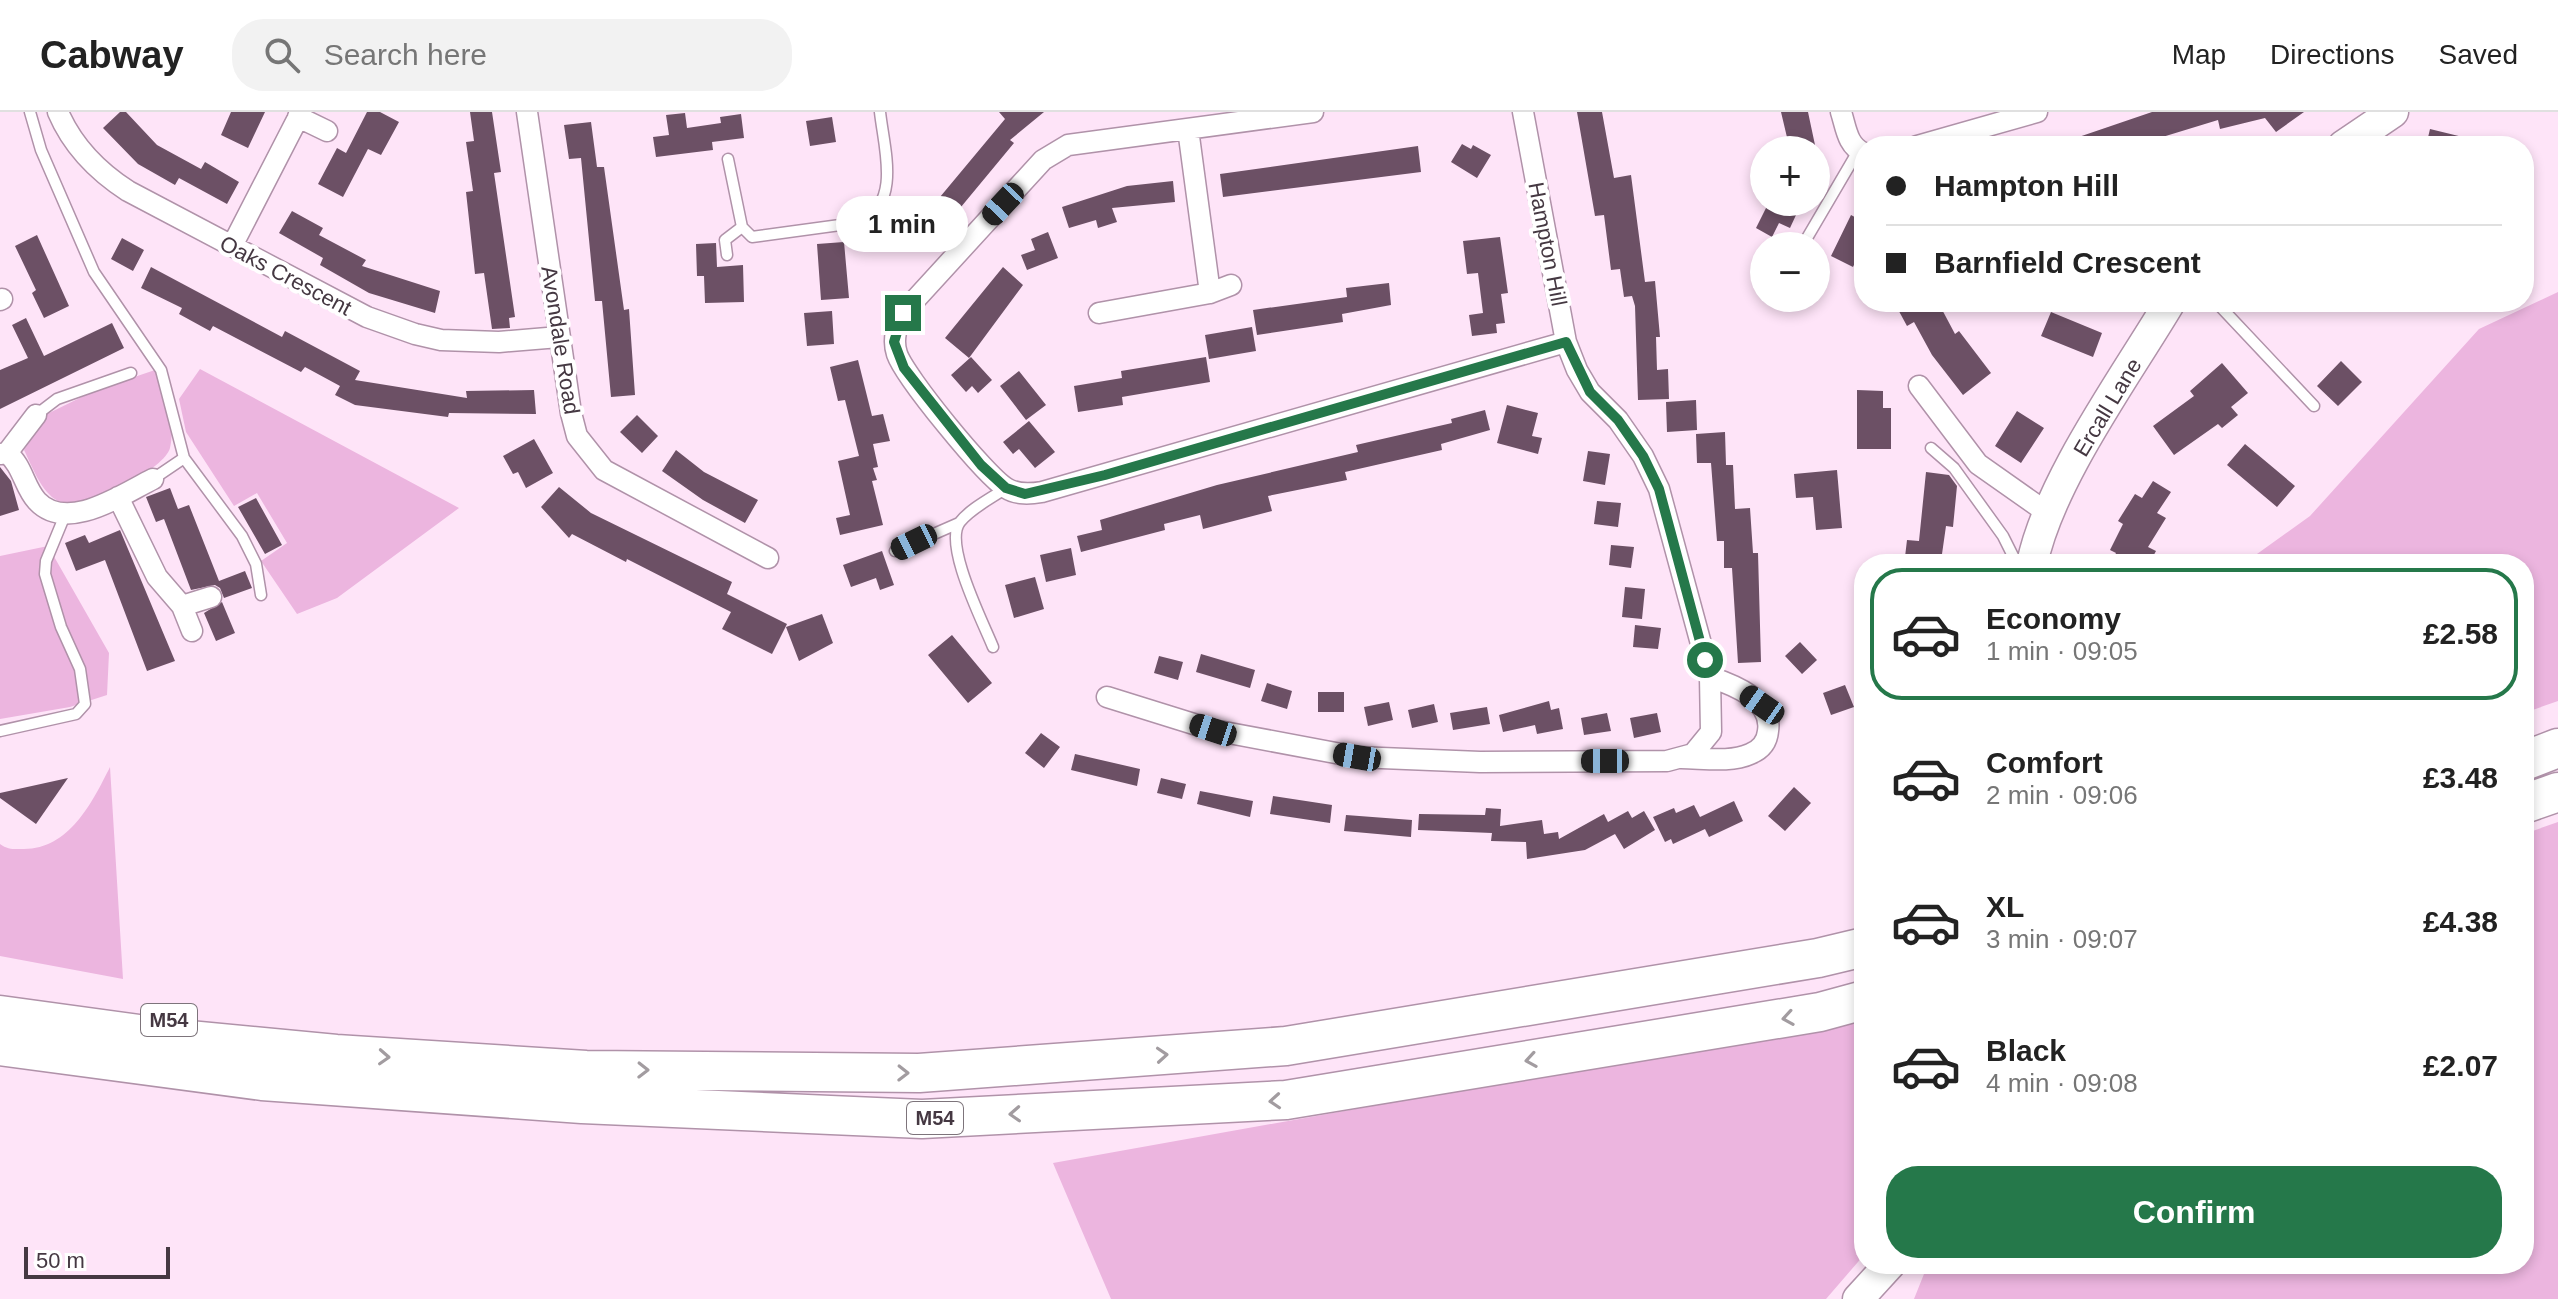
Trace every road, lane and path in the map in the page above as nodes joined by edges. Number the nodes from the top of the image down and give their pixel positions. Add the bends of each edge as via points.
1 (30, 112) edge
2 (58, 112) edge
3 (527, 112) edge
4 (880, 112) edge
5 (1313, 112) edge
6 (1523, 112) edge
7 (1841, 112) edge
8 (2037, 112) edge
9 (2393, 112) edge
10 (300, 114) edge
11 (1188, 129) junction
12 (327, 131) dead end
13 (1952, 136) edge
14 (2358, 136) edge
15 (1854, 144) edge
16 (728, 159) dead end
17 (1854, 163) edge
18 (742, 227) junction
19 (1811, 232) edge
20 (232, 246) junction
21 (727, 255) dead end
22 (1231, 285) dead end
23 (1210, 293) junction
24 (2164, 312) edge
25 (2225, 312) edge
26 (1099, 313) dead end
27 (559, 337) junction
28 (1566, 342) junction
29 (131, 373) dead end
30 (1919, 386) dead end
31 (2314, 406) dead end
32 (36, 415) joint
33 (1931, 448) dead end
34 (4, 454) edge
35 (184, 458) junction
36 (153, 479) joint
37 (1006, 488) junction
38 (118, 497) junction
39 (2049, 514) junction
40 (65, 515) junction
41 (959, 523) junction
42 (895, 551) dead end
43 (2012, 554) edge
44 (2035, 554) edge
45 (768, 558) dead end
46 (261, 595) dead end
47 (211, 597) dead end
48 (182, 606) junction
49 (192, 631) dead end
50 (993, 647) dead end
51 (1710, 677) junction
52 (1107, 697) dead end
53 (0, 731) edge
54 (2558, 748) edge
55 (2534, 757) edge
56 (1680, 758) junction
57 (2558, 792) edge
58 (2534, 800) edge
59 (1854, 949) edge
60 (0, 992) edge
61 (1854, 1003) edge
62 (0, 1015) edge
63 (0, 1046) edge
64 (336, 1054) junction
65 (1881, 1274) edge
66 (1858, 1299) edge

1 - 35 lane via 94,272 161,370
2 - 20 street, Oaks Crescent via 77,147 100,173
3 - 27 street, Avondale Road
4 - 18 lane via 888,181 874,215 862,222 765,237 752,237
5 - 11 street
6 - 28 street, Hampton Hill
7 - 15 street
8 - 13 street
9 - 14 street
10 - 12 street
10 - 20 street
11 - 23 street
11 - 37 street via 1068,145 1043,160 903,313 894,342 904,368 981,465
16 - 18 lane
17 - 19 lane
18 - 21 lane via 725,240
20 - 27 street, Oaks Crescent via 367,317 415,334 499,342
22 - 23 street
23 - 26 street
24 - 39 street, Ercall Lane via 2064,479
25 - 31 lane
27 - 45 street, Avondale Road via 577,436 604,470
28 - 37 street via 1042,492
28 - 51 street, Hampton Hill via 1590,392 1618,420 1659,489
29 - 32 lane via 57,399
30 - 39 street via 1978,464
32 - 34 street
33 - 43 lane via 1954,468
34 - 40 street via 18,462 36,500
35 - 36 lane
35 - 46 lane via 242,536 256,564
36 - 38 street
37 - 41 lane
38 - 40 street
38 - 48 street via 157,577
39 - 44 street, Ercall Lane
40 - 53 lane via 45,574 80,669 85,704 76,714
41 - 42 lane
41 - 50 lane via 955,546
47 - 48 street
48 - 49 street
51 - 56 street, Hampton Hill via 1711,732 1693,754
51 - 56 street via 1762,705 1768,715 1767,739 1760,749 1740,758
52 - 56 street via 1213,730 1357,757 1480,762
54 - 55 highway
57 - 58 highway
64 -> 59 highway, M54 via 586,1070 934,1072 1286,1046
60 - 64 highway, M54
61 -> 63 highway, M54 via 1286,1100 922,1119 582,1104 262,1081
62 - 64 highway, M54
65 - 66 street

